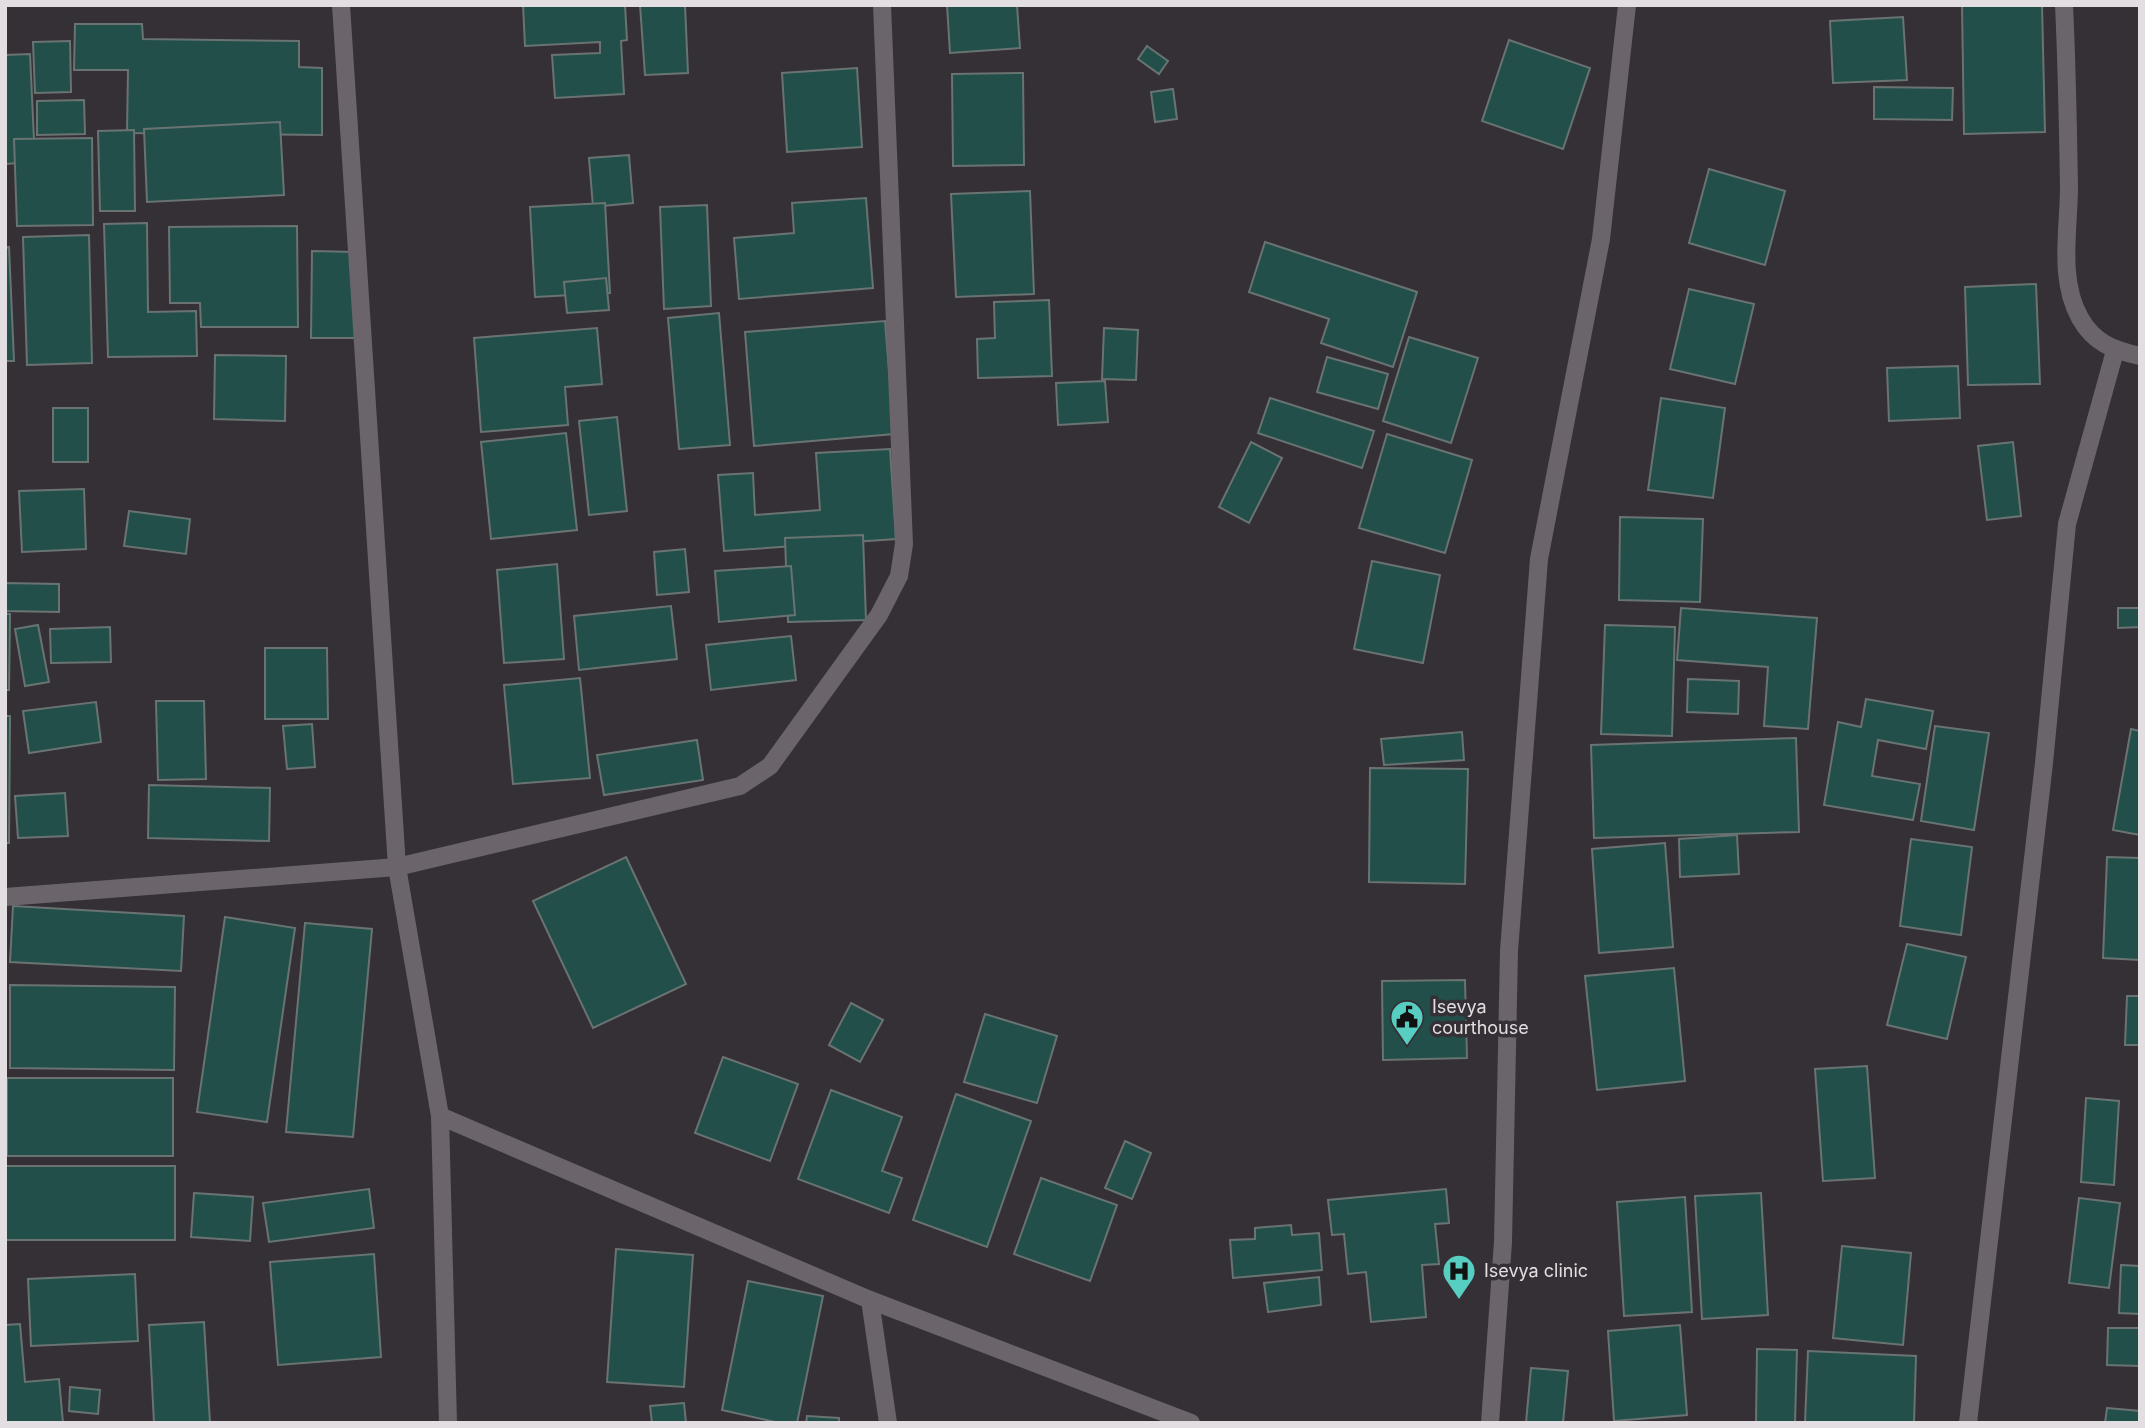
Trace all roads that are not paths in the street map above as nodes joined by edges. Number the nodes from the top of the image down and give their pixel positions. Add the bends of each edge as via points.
1 (341, 5) edge
2 (882, 5) edge
3 (1627, 5) edge
4 (2064, 5) edge
5 (2115, 351) junction
6 (2140, 356) edge
7 (397, 867) junction
8 (5, 897) edge
9 (440, 1116) junction
10 (870, 1300) junction
11 (448, 1423) edge
12 (888, 1423) edge
13 (1191, 1423) edge
14 (1490, 1423) edge
15 (1968, 1423) edge

1 - 7 street
2 - 7 street via 904,544 899,576 879,615 770,766 740,786
3 - 14 street via 1601,239 1539,559 1509,951 1503,1242
4 - 5 street via 2069,191 2066,273 2079,317 2097,341
5 - 6 street
5 - 15 street via 2067,524
7 - 8 street
7 - 9 street
9 - 10 street
9 - 11 street
10 - 12 street
10 - 13 street

